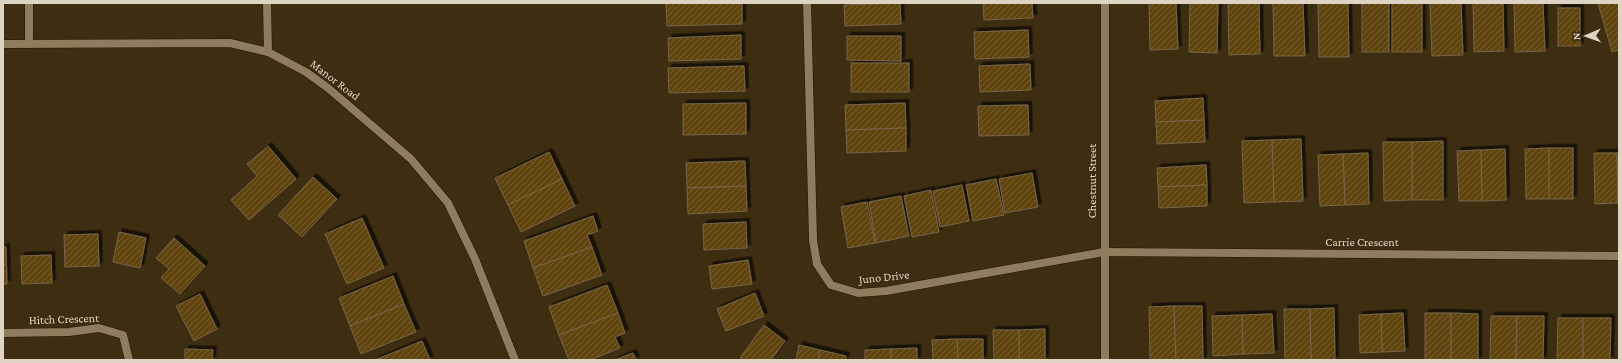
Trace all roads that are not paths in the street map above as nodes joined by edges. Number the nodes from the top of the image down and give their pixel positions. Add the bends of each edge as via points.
1 (29, 3) edge
2 (267, 3) edge
3 (807, 3) edge
4 (1105, 3) edge
5 (3, 44) edge
6 (29, 44) junction
7 (268, 52) junction
8 (1104, 252) junction
9 (1619, 256) edge
10 (3, 333) edge
11 (129, 360) edge
12 (515, 360) edge
13 (1105, 360) edge

1 - 6 street
2 - 7 street
3 - 8 street, Juno Drive via 813,240 817,264 831,285 858,293 886,291
4 - 8 street, Chestnut Street
5 - 6 street, Manor Road
6 - 7 street, Manor Road via 230,43
7 - 12 street, Manor Road via 306,72 333,92 411,159 444,197 475,259
8 - 9 street, Carrie Crescent
8 - 13 street, Chestnut Street
10 - 11 street, Hitch Crescent via 69,332 99,328 123,335

